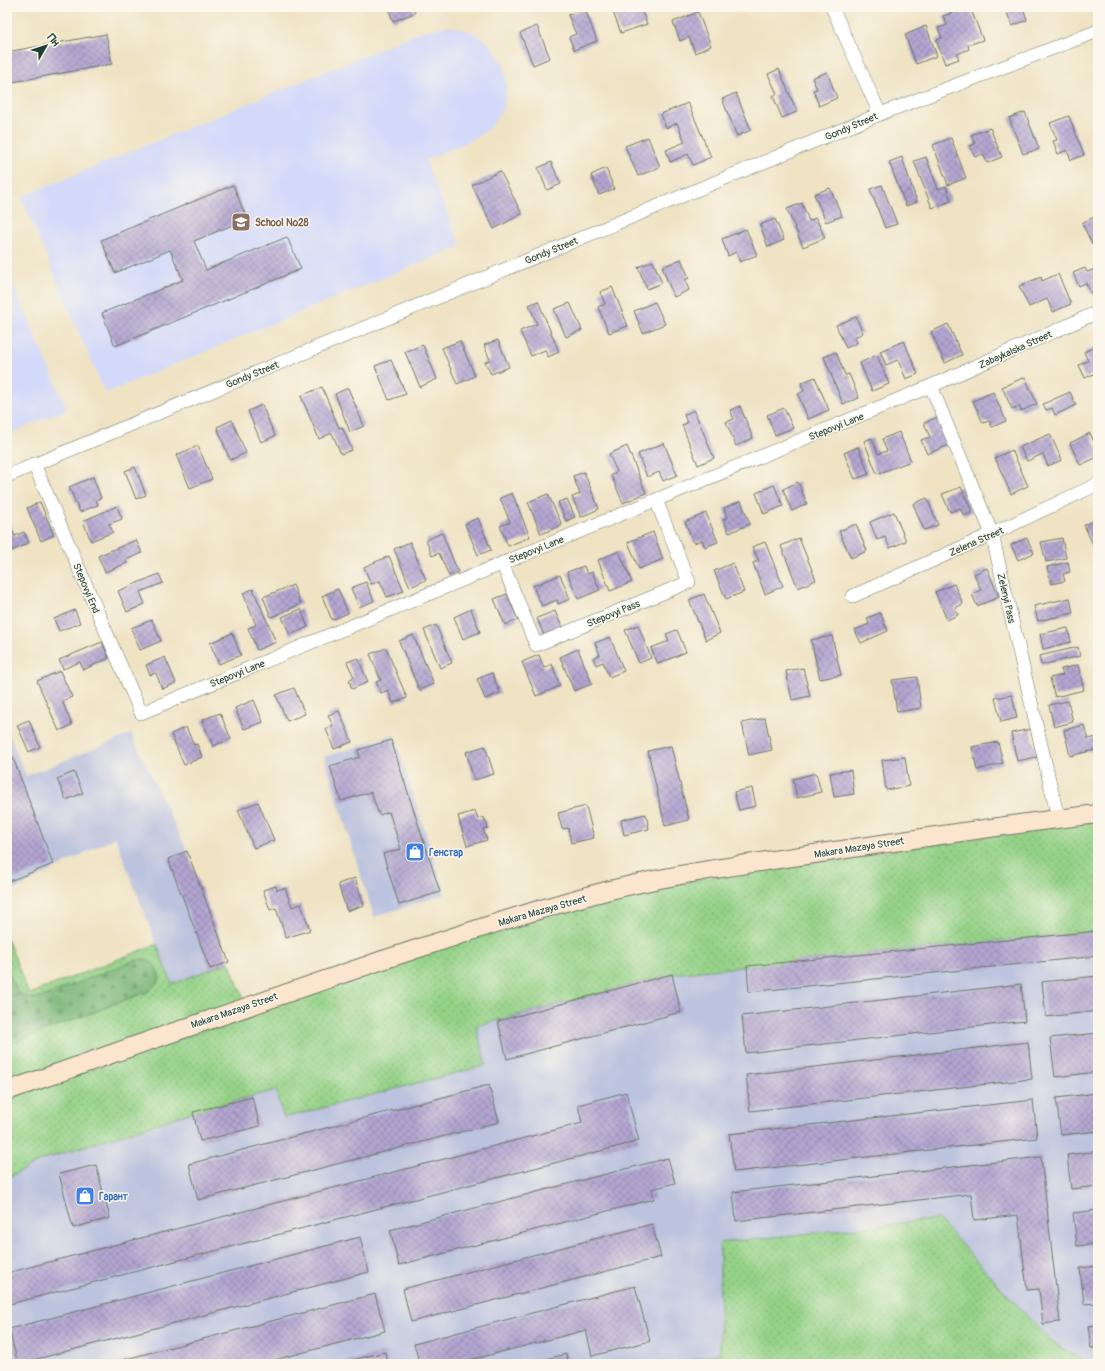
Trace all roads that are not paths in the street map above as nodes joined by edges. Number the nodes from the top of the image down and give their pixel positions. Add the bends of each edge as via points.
1 (832, 7) edge
2 (1098, 31) edge
3 (880, 114) junction
4 (1098, 312) edge
5 (931, 386) junction
6 (34, 464) junction
7 (7, 476) edge
8 (1098, 484) edge
9 (656, 500) junction
10 (992, 534) junction
11 (502, 564) junction
12 (853, 596) dead end
13 (141, 713) joint
14 (1098, 814) edge
15 (1058, 818) junction
16 (7, 1091) edge

1 - 3 street
2 - 3 street, Gondy Street
3 - 6 street, Gondy Street
4 - 5 street, Zabaykalska Street
5 - 9 street, Stepovyi Lane
5 - 10 street, Zelenyi Pass
6 - 7 street, Gondy Street
6 - 13 street, Stepovyi End
8 - 10 street, Zelena Street
9 - 11 street, Stepovyi Lane
9 - 11 street, Stepovyi Pass via 690,582 536,645
10 - 12 street, Zelena Street
10 - 15 street, Zelenyi Pass
11 - 13 street, Stepovyi Lane
14 - 15 main road, Makara Mazaya Street
15 - 16 main road, Makara Mazaya Street via 735,866 610,890 502,921 386,959

